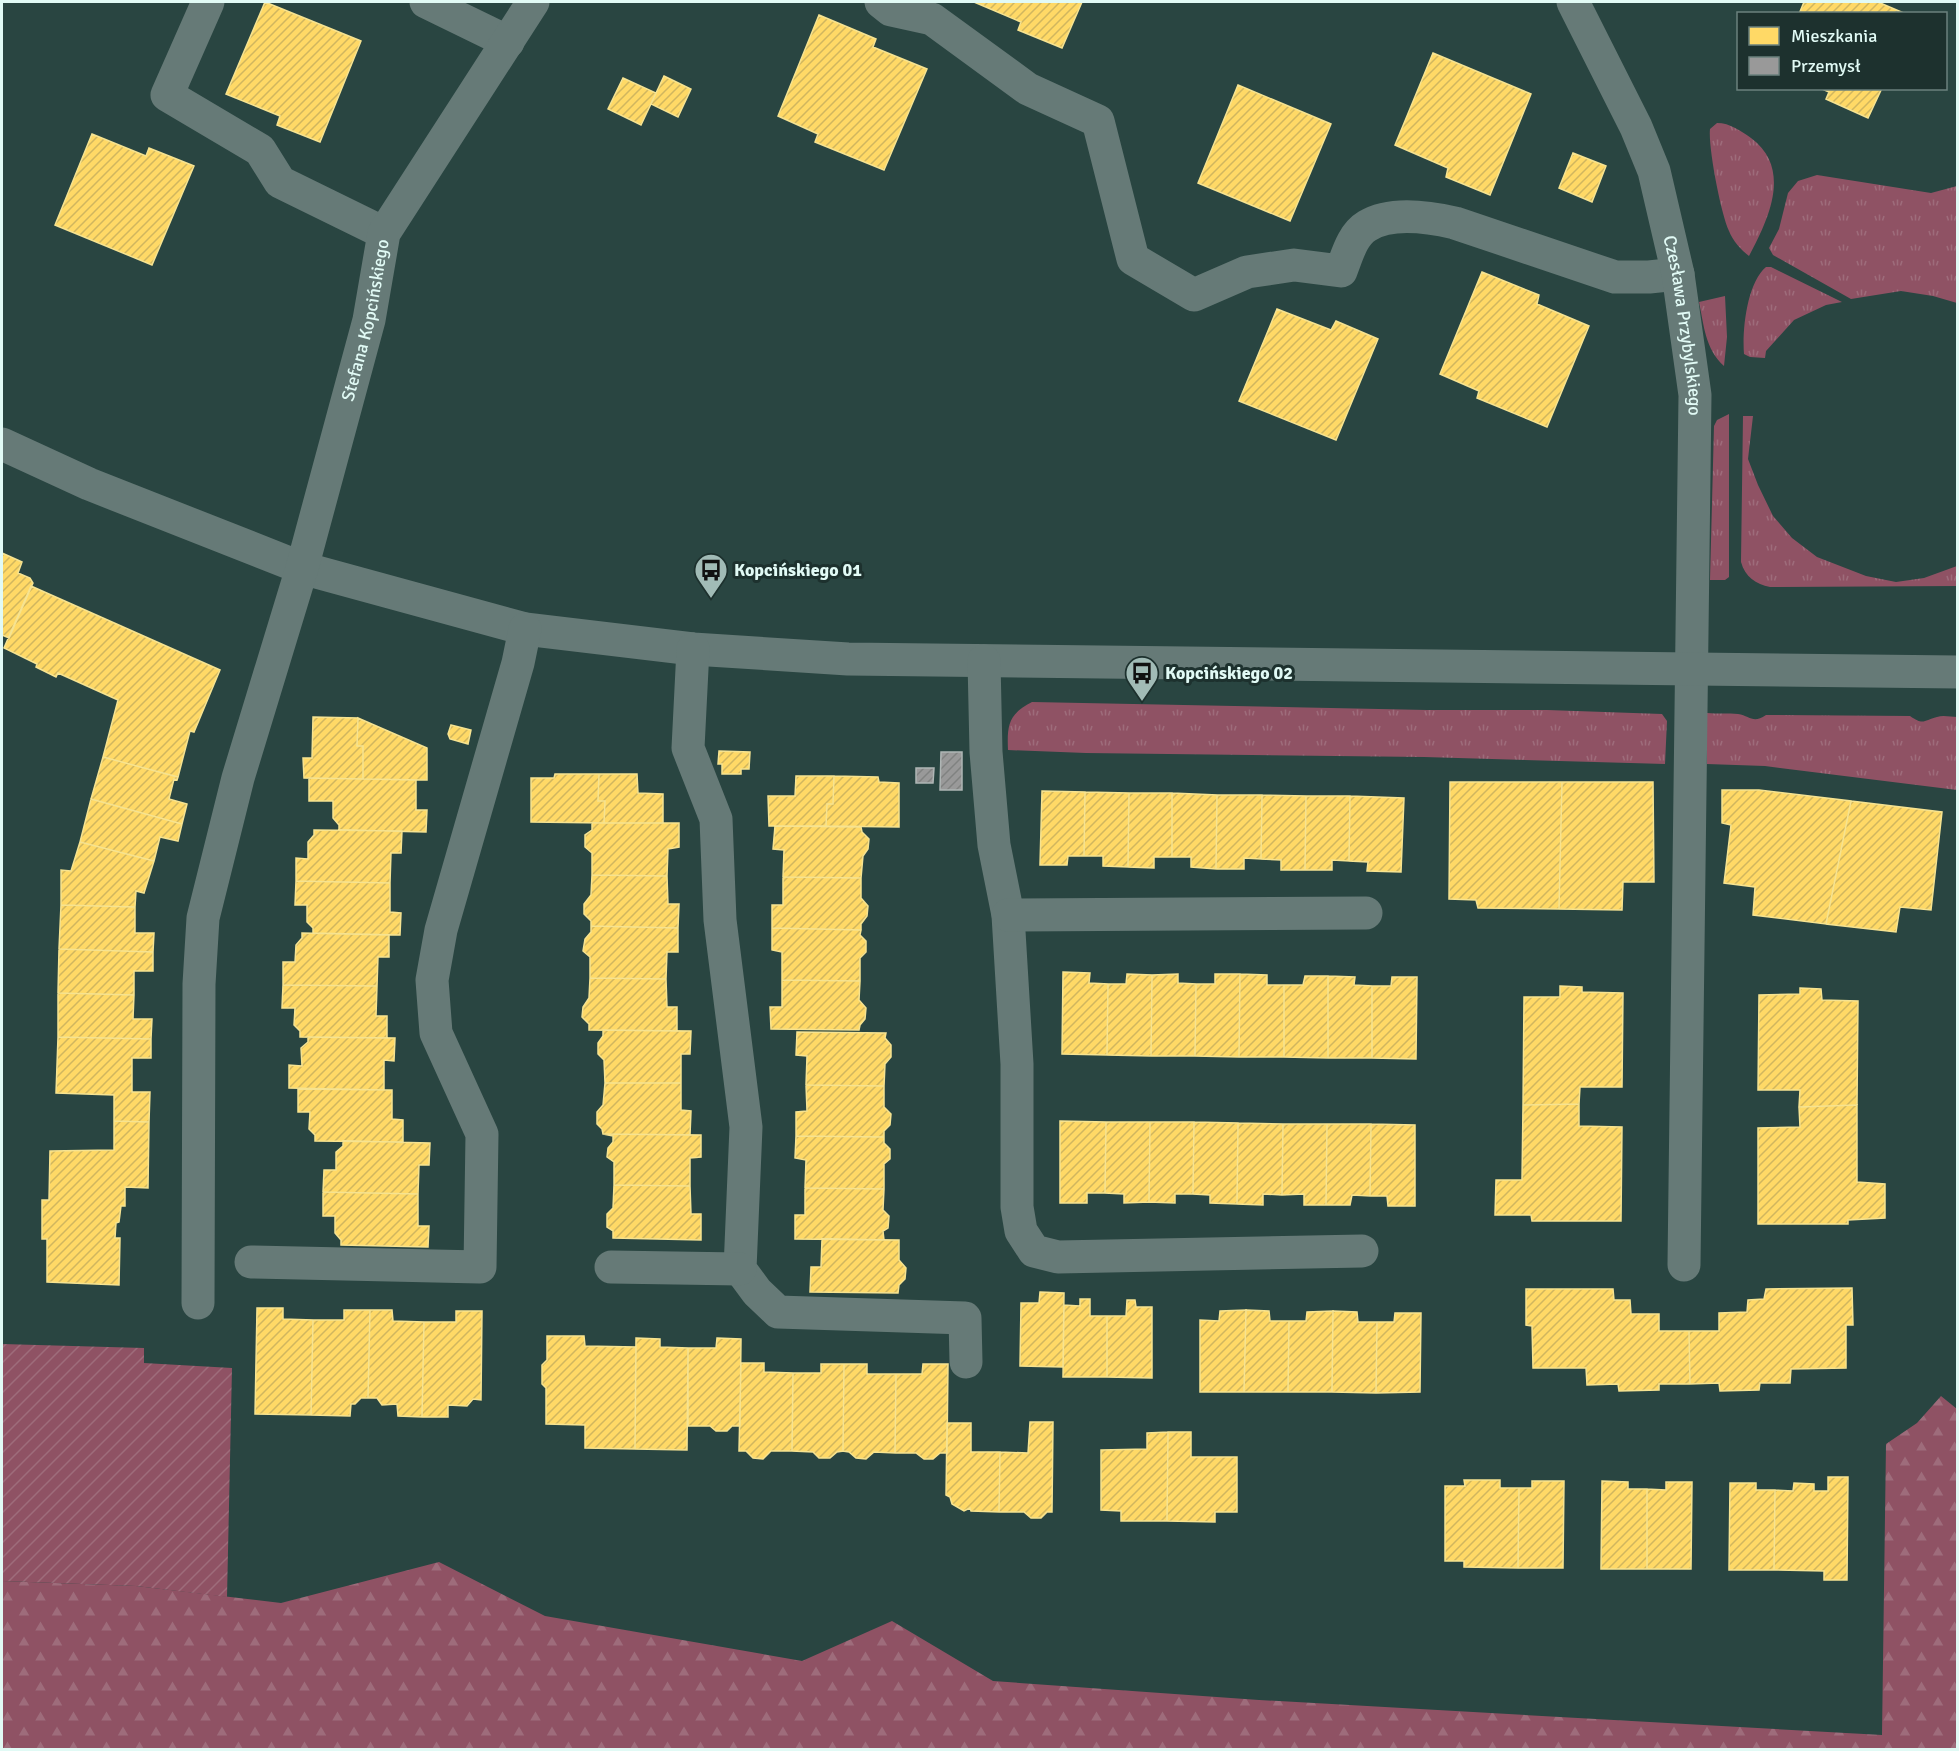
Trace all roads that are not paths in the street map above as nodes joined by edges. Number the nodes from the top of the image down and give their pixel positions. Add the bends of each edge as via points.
1 (208, 2) edge
2 (426, 2) edge
3 (533, 2) edge
4 (881, 2) edge
5 (1573, 2) edge
6 (933, 10) edge
7 (508, 42) junction
8 (384, 233) junction
9 (1678, 274) junction
10 (2, 444) edge
11 (302, 568) junction
12 (525, 629) junction
13 (693, 648) junction
14 (984, 661) junction
15 (1691, 670) junction
16 (1958, 672) edge
17 (1366, 913) dead end
18 (1008, 915) junction
19 (1362, 1251) dead end
20 (251, 1262) dead end
21 (1684, 1265) dead end
22 (611, 1267) dead end
23 (740, 1269) junction
24 (198, 1303) dead end
25 (966, 1362) dead end

1 - 8 street via 167,95 260,150 280,183
2 - 7 street
3 - 7 street, Stefana Kopcińskiego
4 - 6 street via 891,10
5 - 9 street, Czesława Przybylskiego via 1654,171
6 - 9 street via 1028,89 1098,121 1133,259 1194,295 1247,272 1294,265 1341,271 1349,250 1367,226 1413,216 1455,223 1615,277
7 - 8 street, Stefana Kopcińskiego
8 - 11 street, Stefana Kopcińskiego via 369,320
9 - 15 street, Czesława Przybylskiego via 1695,395
10 - 11 street via 89,484
11 - 12 street
11 - 24 street, Stefana Kopcińskiego via 238,778 203,918 199,984
12 - 13 street
12 - 20 street via 441,930 432,980 436,1033 482,1134 480,1267
13 - 14 street via 848,659
13 - 23 street via 688,748 716,819 720,920 746,1126
14 - 15 street
14 - 18 street via 994,845
15 - 16 street
15 - 21 street, Czesława Przybylskiego
17 - 18 street
18 - 19 street via 1017,1064 1017,1207 1021,1232 1034,1251 1058,1257
22 - 23 street
23 - 25 street via 778,1312 965,1318

